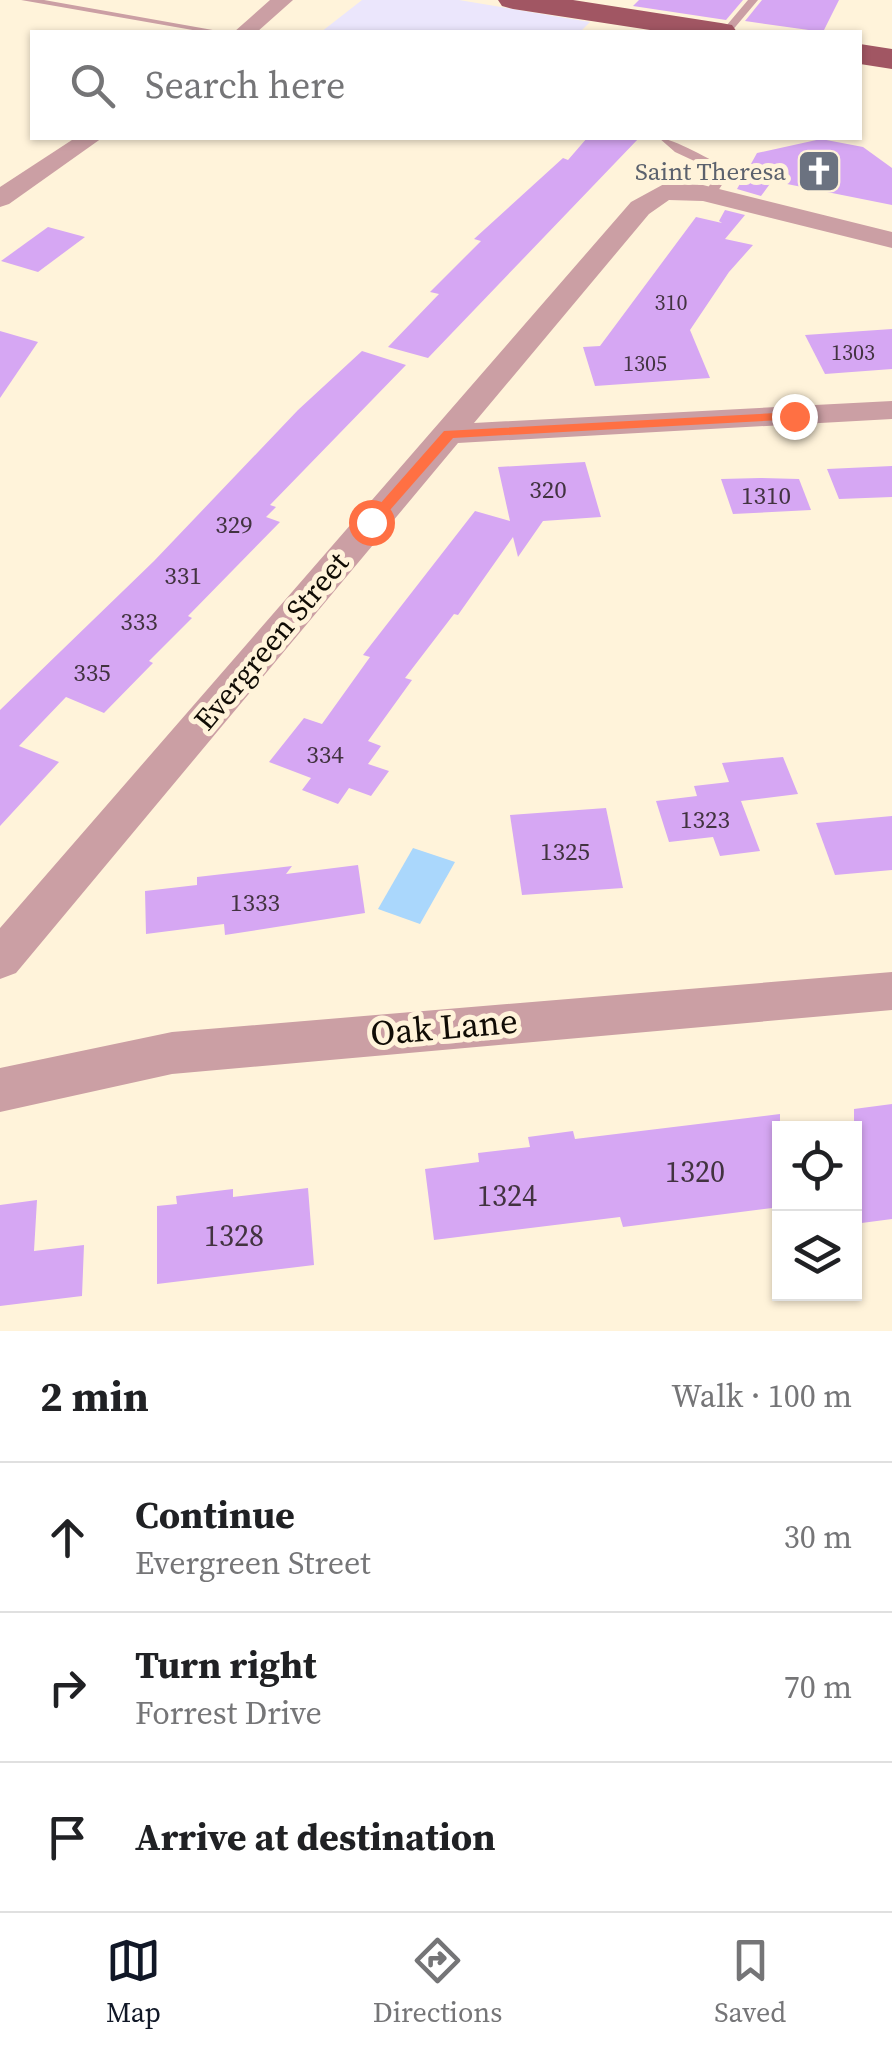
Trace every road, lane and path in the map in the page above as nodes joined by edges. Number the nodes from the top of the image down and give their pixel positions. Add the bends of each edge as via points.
1 (26, 0) edge
2 (282, 0) edge
3 (514, 0) edge
4 (753, 0) edge
5 (604, 7) edge
6 (207, 30) edge
7 (246, 30) edge
8 (714, 30) edge
9 (726, 30) edge
10 (87, 140) edge
11 (666, 140) edge
12 (710, 194) junction
13 (0, 199) edge
14 (892, 240) edge
15 (892, 410) edge
16 (449, 434) junction
17 (0, 960) edge
18 (892, 991) edge
19 (0, 1090) edge

1 - 6 lane
2 - 7 street
3 - 5 main road
4 - 9 lane
5 - 8 main road
10 - 13 street
11 - 12 lane via 725,171
12 - 14 street
12 - 16 street, Evergreen Street via 664,192 640,208
15 - 16 street
16 - 17 street, Evergreen Street
18 - 19 street, Oak Lane via 172,1052

